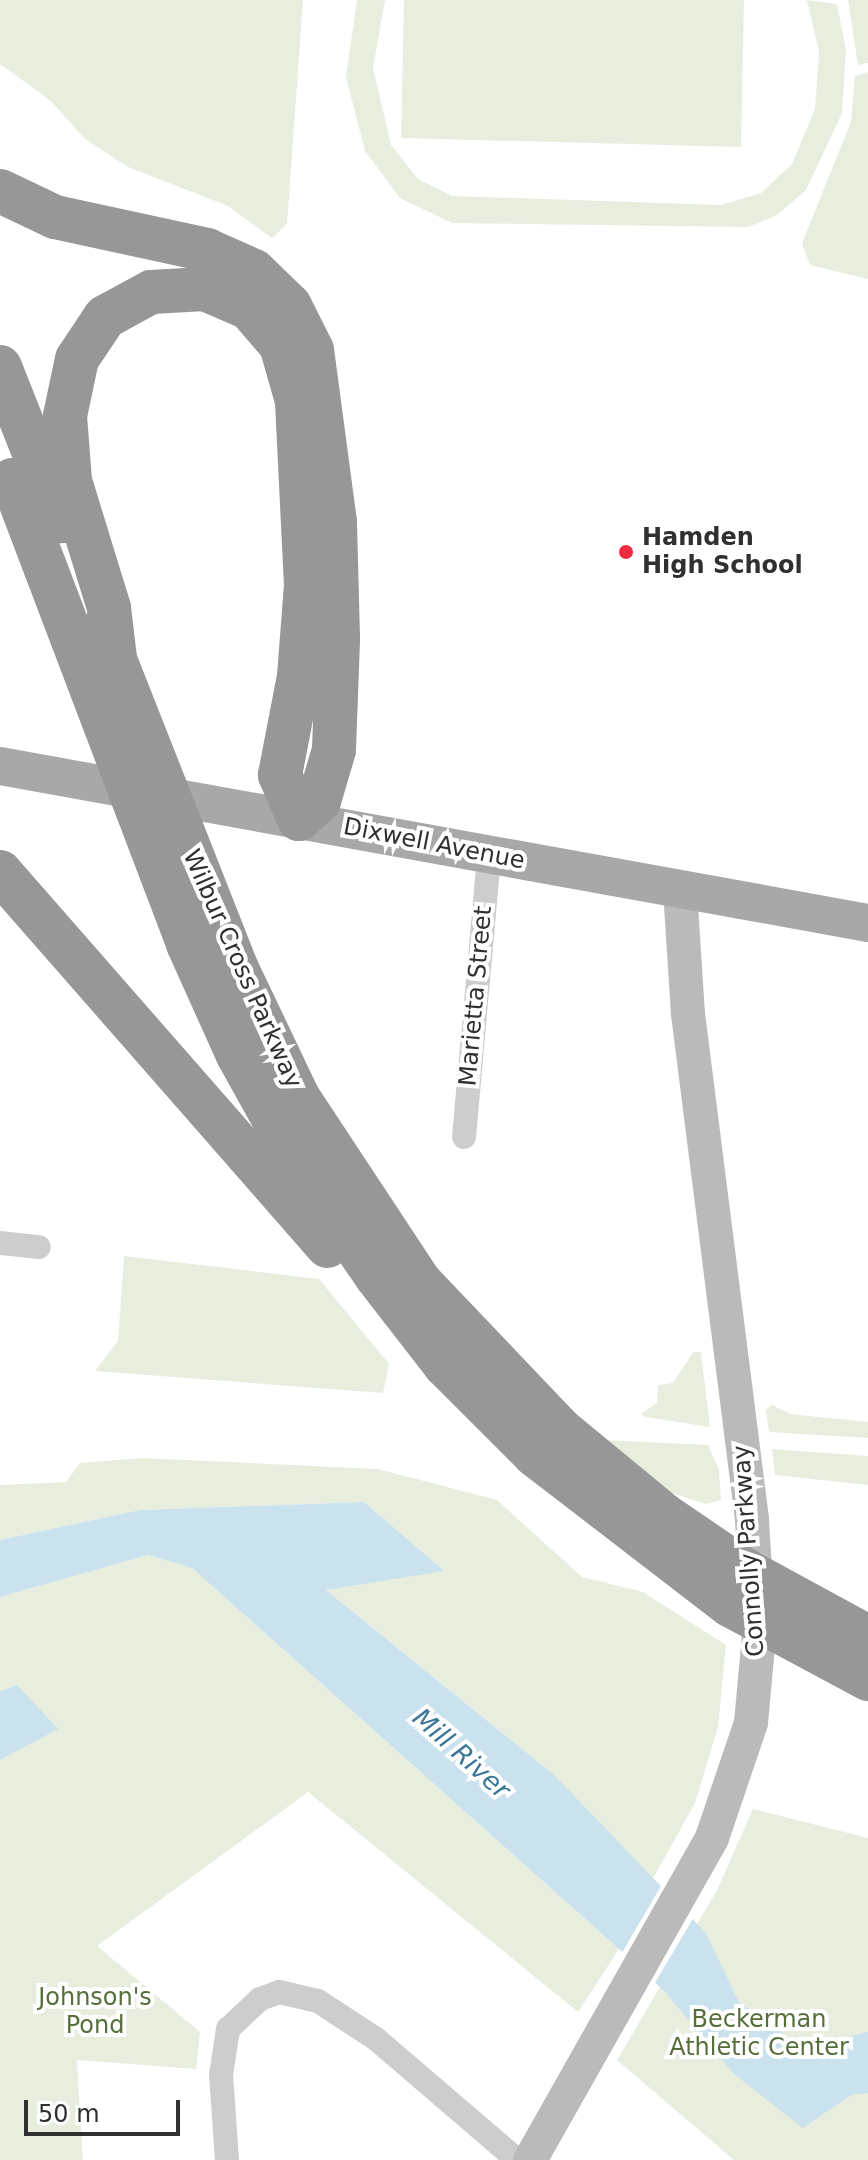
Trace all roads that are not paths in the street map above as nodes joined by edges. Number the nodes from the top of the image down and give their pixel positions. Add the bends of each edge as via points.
1 (0, 191) edge
2 (0, 367) edge
3 (0, 448) edge
4 (115, 658) junction
5 (124, 730) junction
6 (0, 766) edge
7 (299, 819) junction
8 (489, 855) junction
9 (0, 872) edge
10 (680, 891) junction
11 (868, 923) edge
12 (464, 1137) dead end
13 (0, 1243) edge
14 (39, 1247) dead end
15 (458, 1353) junction
16 (868, 1637) edge
17 (868, 1679) edge
18 (227, 2160) edge
19 (517, 2160) edge
20 (530, 2160) edge

1 - 7 highway via 55,217 207,250 254,271 290,306 312,350 335,522 337,672 330,780
2 - 4 highway, Wilbur Cross Parkway
3 - 5 highway, Wilbur Cross Parkway
4 - 5 highway, Wilbur Cross Parkway
4 - 7 highway via 109,608 70,481 65,416 77,359 105,317 151,292 205,289 249,308 281,345 297,401 306,586 299,676 280,775
5 - 15 highway, Wilbur Cross Parkway via 170,849 238,1055 295,1158
6 - 7 main road, Dixwell Avenue
7 - 8 main road, Dixwell Avenue
8 - 10 main road, Dixwell Avenue
8 - 12 street, Marietta Street
9 - 15 highway via 413,1344
10 - 11 main road, Dixwell Avenue
10 - 20 main road, Connolly Parkway via 688,1014 752,1519 759,1635 747,1736 712,1838
13 - 14 street
15 - 16 highway, Wilbur Cross Parkway via 664,1515 745,1570
15 - 17 highway, Wilbur Cross Parkway via 535,1455 645,1545 730,1605
18 - 19 street via 221,2075 228,2029 260,1999 279,1992 318,2001 376,2039

